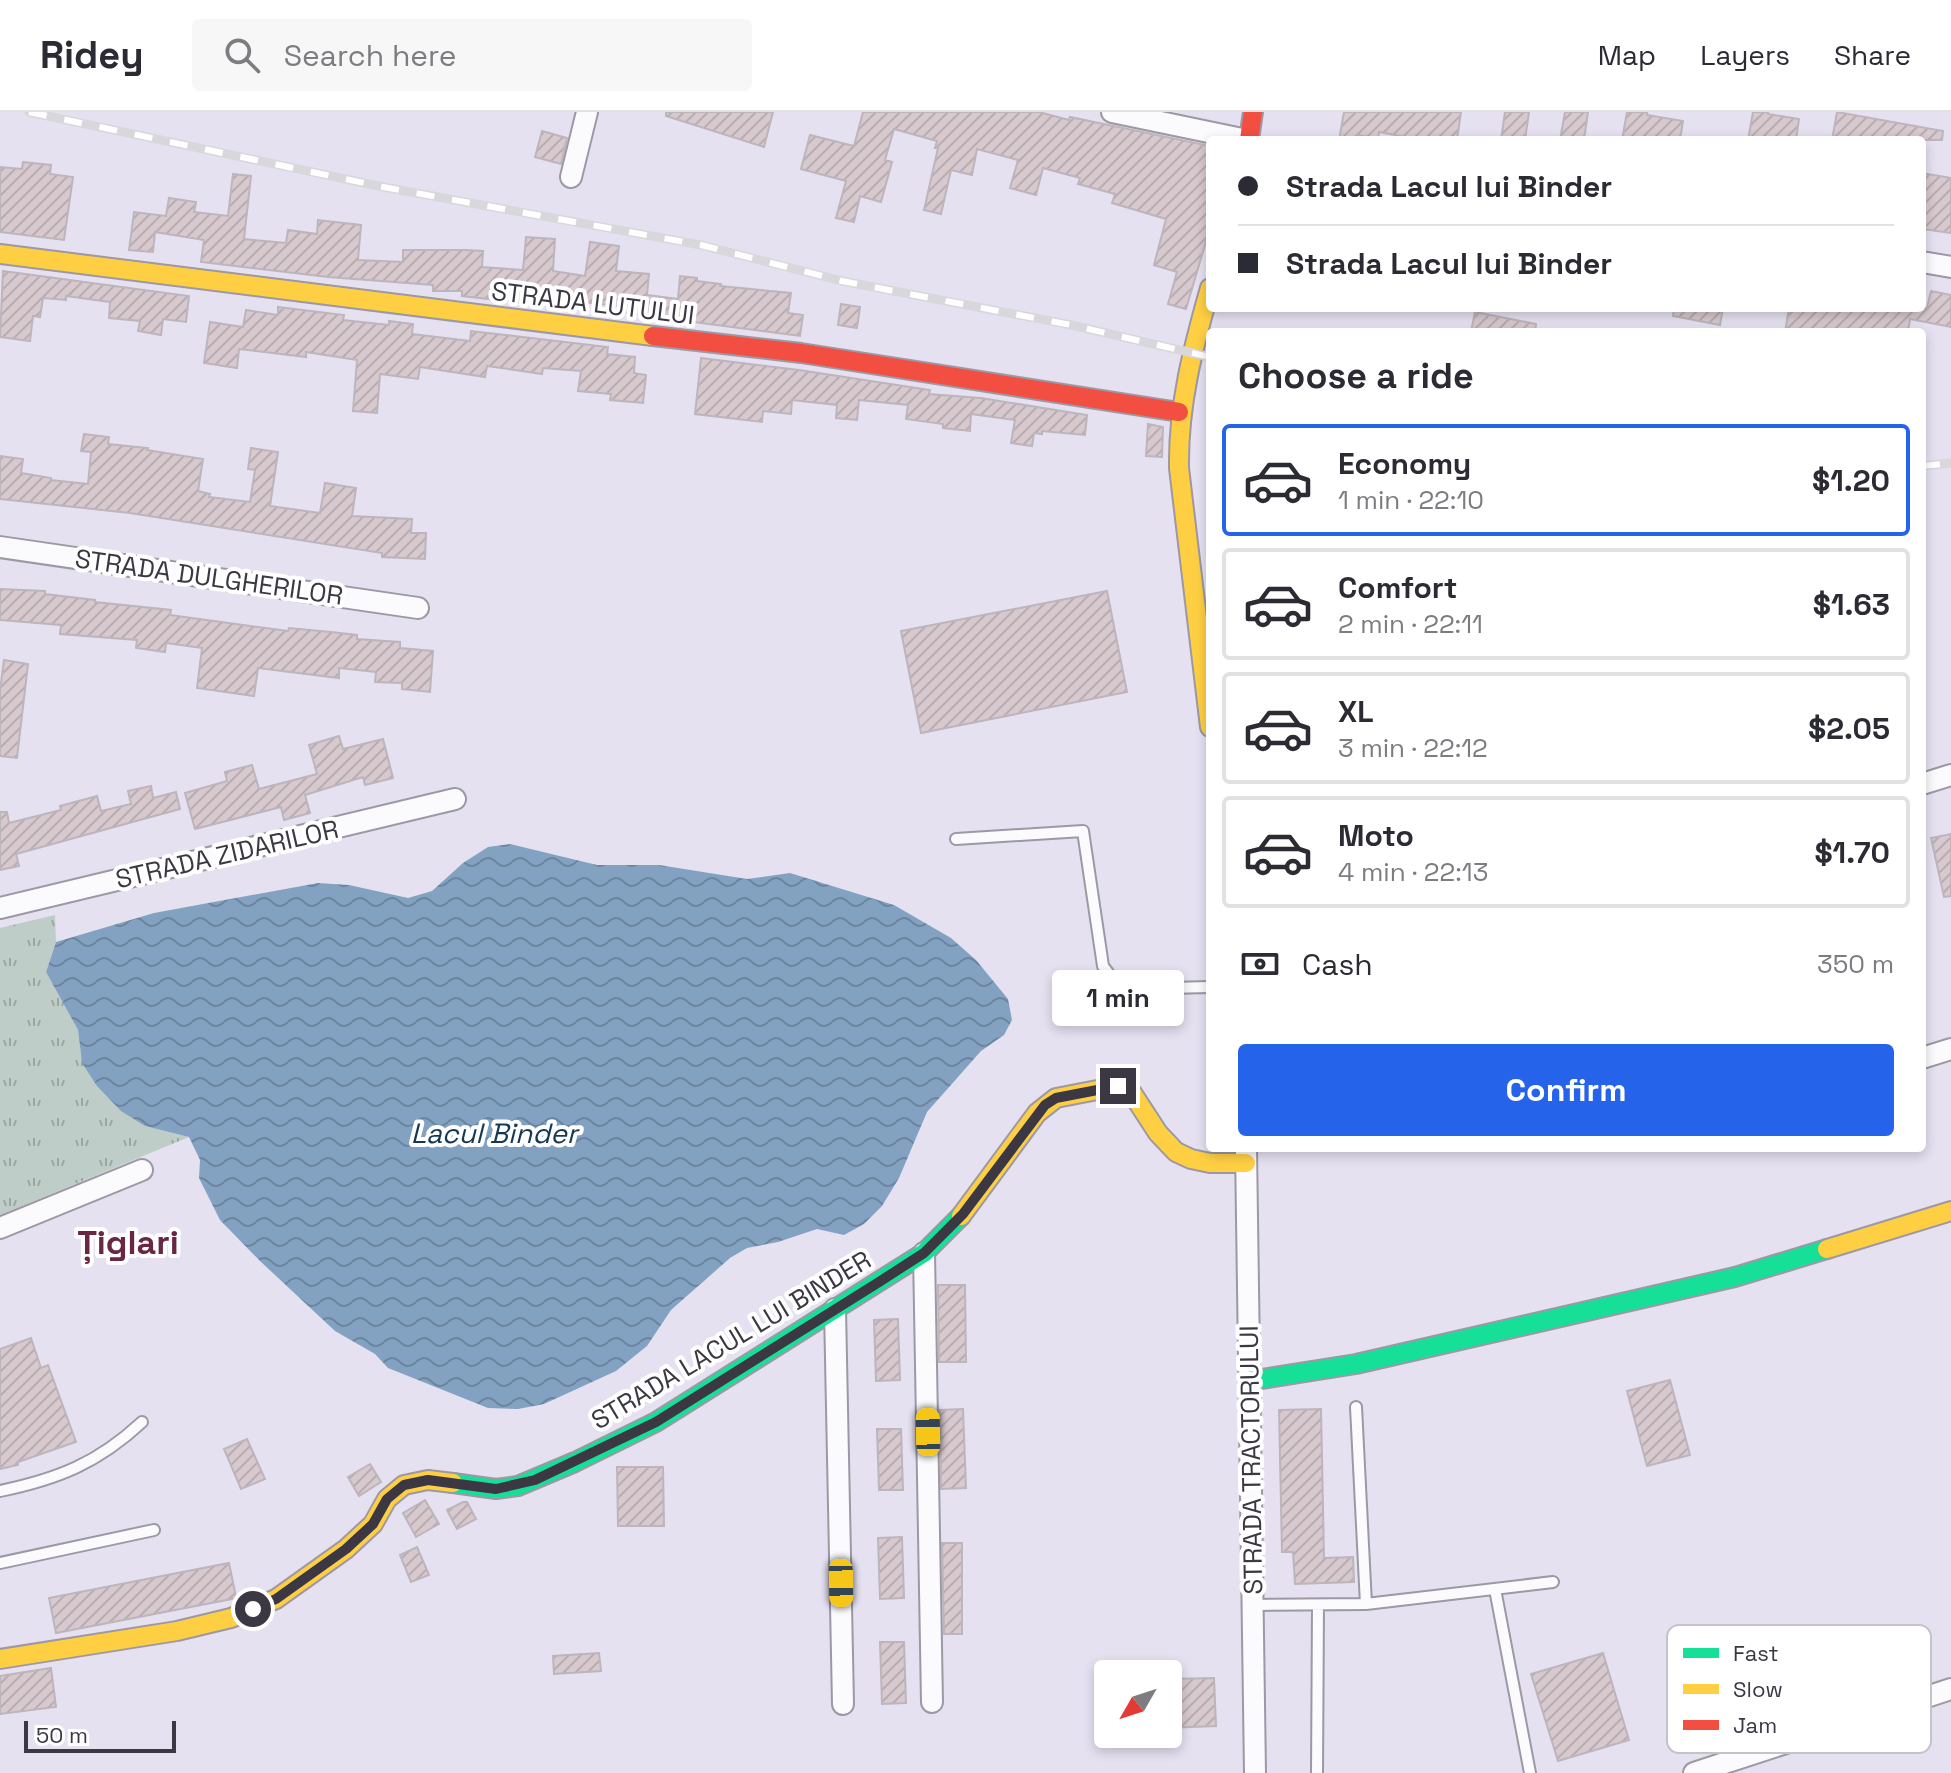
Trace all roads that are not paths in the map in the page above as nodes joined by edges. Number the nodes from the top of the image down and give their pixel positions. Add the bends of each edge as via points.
1 (587, 112) edge
2 (1112, 112) edge
3 (1253, 112) edge
4 (1229, 136) edge
5 (1249, 136) edge
6 (571, 177) dead end
7 (0, 254) edge
8 (1926, 263) edge
9 (1951, 267) edge
10 (1206, 301) edge
11 (1179, 412) junction
12 (0, 547) edge
13 (418, 608) dead end
14 (1206, 694) edge
15 (1951, 775) edge
16 (1926, 783) edge
17 (455, 799) dead end
18 (956, 839) dead end
19 (0, 908) edge
20 (1206, 987) edge
21 (1951, 1049) edge
22 (1926, 1057) edge
23 (1246, 1156) edge
24 (142, 1170) dead end
25 (1951, 1211) edge
26 (0, 1228) edge
27 (924, 1253) junction
28 (835, 1309) junction
29 (1249, 1381) junction
30 (1356, 1407) dead end
31 (142, 1422) dead end
32 (0, 1491) edge
33 (154, 1530) dead end
34 (0, 1563) edge
35 (1553, 1582) dead end
36 (1495, 1589) junction
37 (1366, 1604) junction
38 (1253, 1605) junction
39 (1318, 1605) junction
40 (0, 1659) edge
41 (1951, 1689) edge
42 (1931, 1696) edge
43 (932, 1702) dead end
44 (843, 1704) dead end
45 (1755, 1753) edge
46 (1255, 1773) edge
47 (1317, 1773) edge
48 (1530, 1773) edge
49 (1694, 1773) edge

1 - 6 street
2 - 4 street
3 - 5 street
7 - 11 street, STRADA LUTULUI via 801,353
8 - 9 street
10 - 11 street
11 - 14 street via 1179,468
12 - 13 street, STRADA DULGHERILOR
15 - 16 street
17 - 19 street, STRADA ZIDARILOR
18 - 20 lane via 1083,831 1103,966 1114,981 1127,989
21 - 22 street
23 - 27 street, STRADA LACUL LUI BINDER via 1210,1163 1176,1152 1132,1093 1118,1086 1056,1098 1037,1113 963,1214
23 - 29 street, STRADA TRACTORULUI
24 - 26 street
25 - 29 street via 1720,1280 1356,1364
27 - 28 street, STRADA LACUL LUI BINDER
27 - 43 street
28 - 40 street, STRADA LACUL LUI BINDER via 656,1422 535,1480 496,1489 428,1480 404,1485 346,1549 276,1599 231,1618
28 - 44 street
29 - 38 street, STRADA TRACTORULUI
30 - 37 lane
31 - 32 lane via 80,1466 44,1482
33 - 34 lane
35 - 36 lane
36 - 37 lane
36 - 48 lane
37 - 39 lane
38 - 39 lane
38 - 46 street, STRADA TRACTORULUI
39 - 47 lane
41 - 42 street
45 - 49 street

